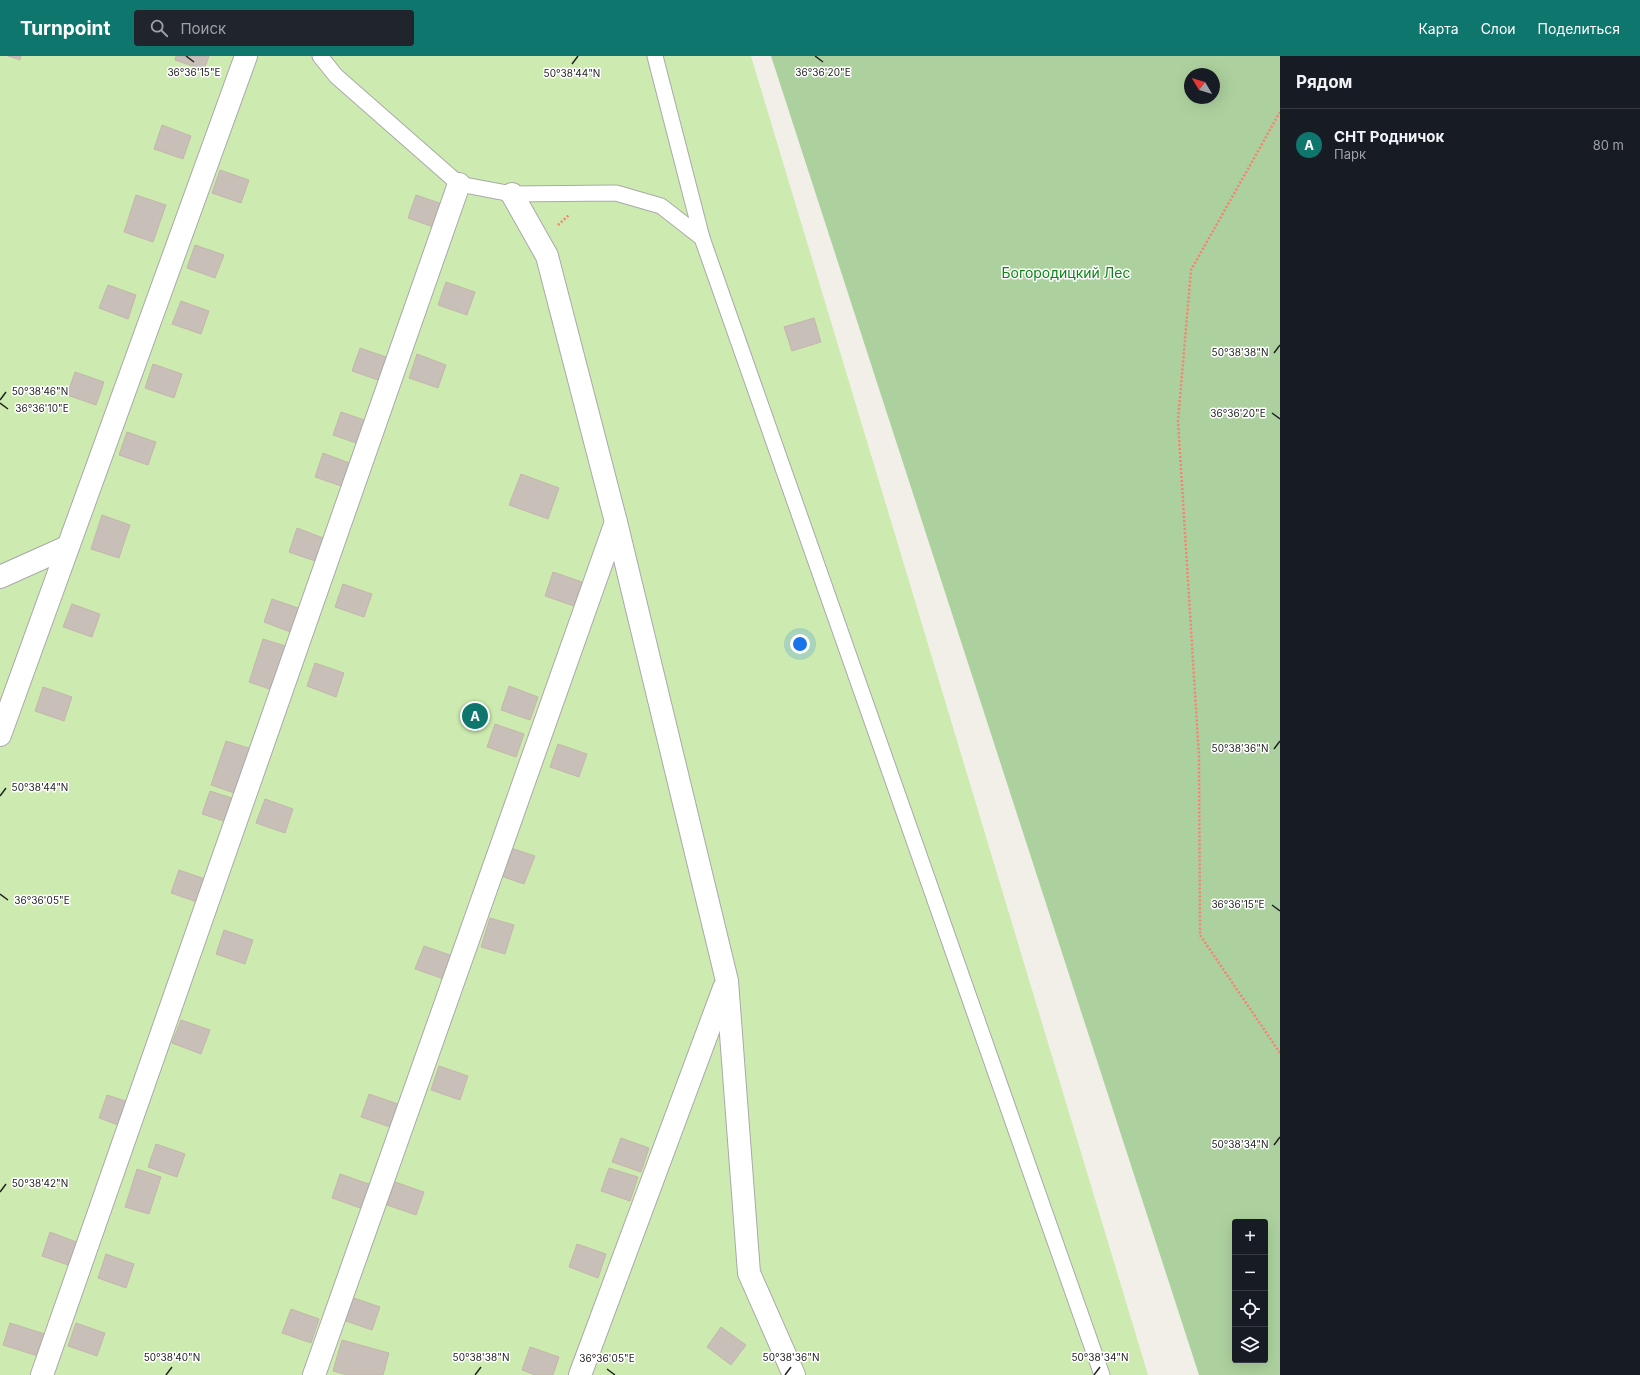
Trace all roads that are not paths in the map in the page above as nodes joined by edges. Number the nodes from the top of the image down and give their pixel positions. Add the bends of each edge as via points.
1 (246, 56) edge
2 (320, 56) edge
3 (654, 56) edge
4 (459, 184) junction
5 (512, 194) junction
6 (702, 238) junction
7 (616, 522) junction
8 (68, 547) junction
9 (0, 577) edge
10 (0, 735) edge
11 (727, 981) junction
12 (42, 1375) edge
13 (314, 1375) edge
14 (580, 1375) edge
15 (794, 1375) edge
16 (1102, 1375) edge

1 - 8 street
2 - 4 lane via 336,76
3 - 6 lane
4 - 5 lane
4 - 12 street
5 - 6 lane via 616,193 661,206
5 - 7 street via 547,256
6 - 16 lane
7 - 11 street
7 - 13 street
8 - 9 street
8 - 10 street
11 - 14 street
11 - 15 street via 749,1273

